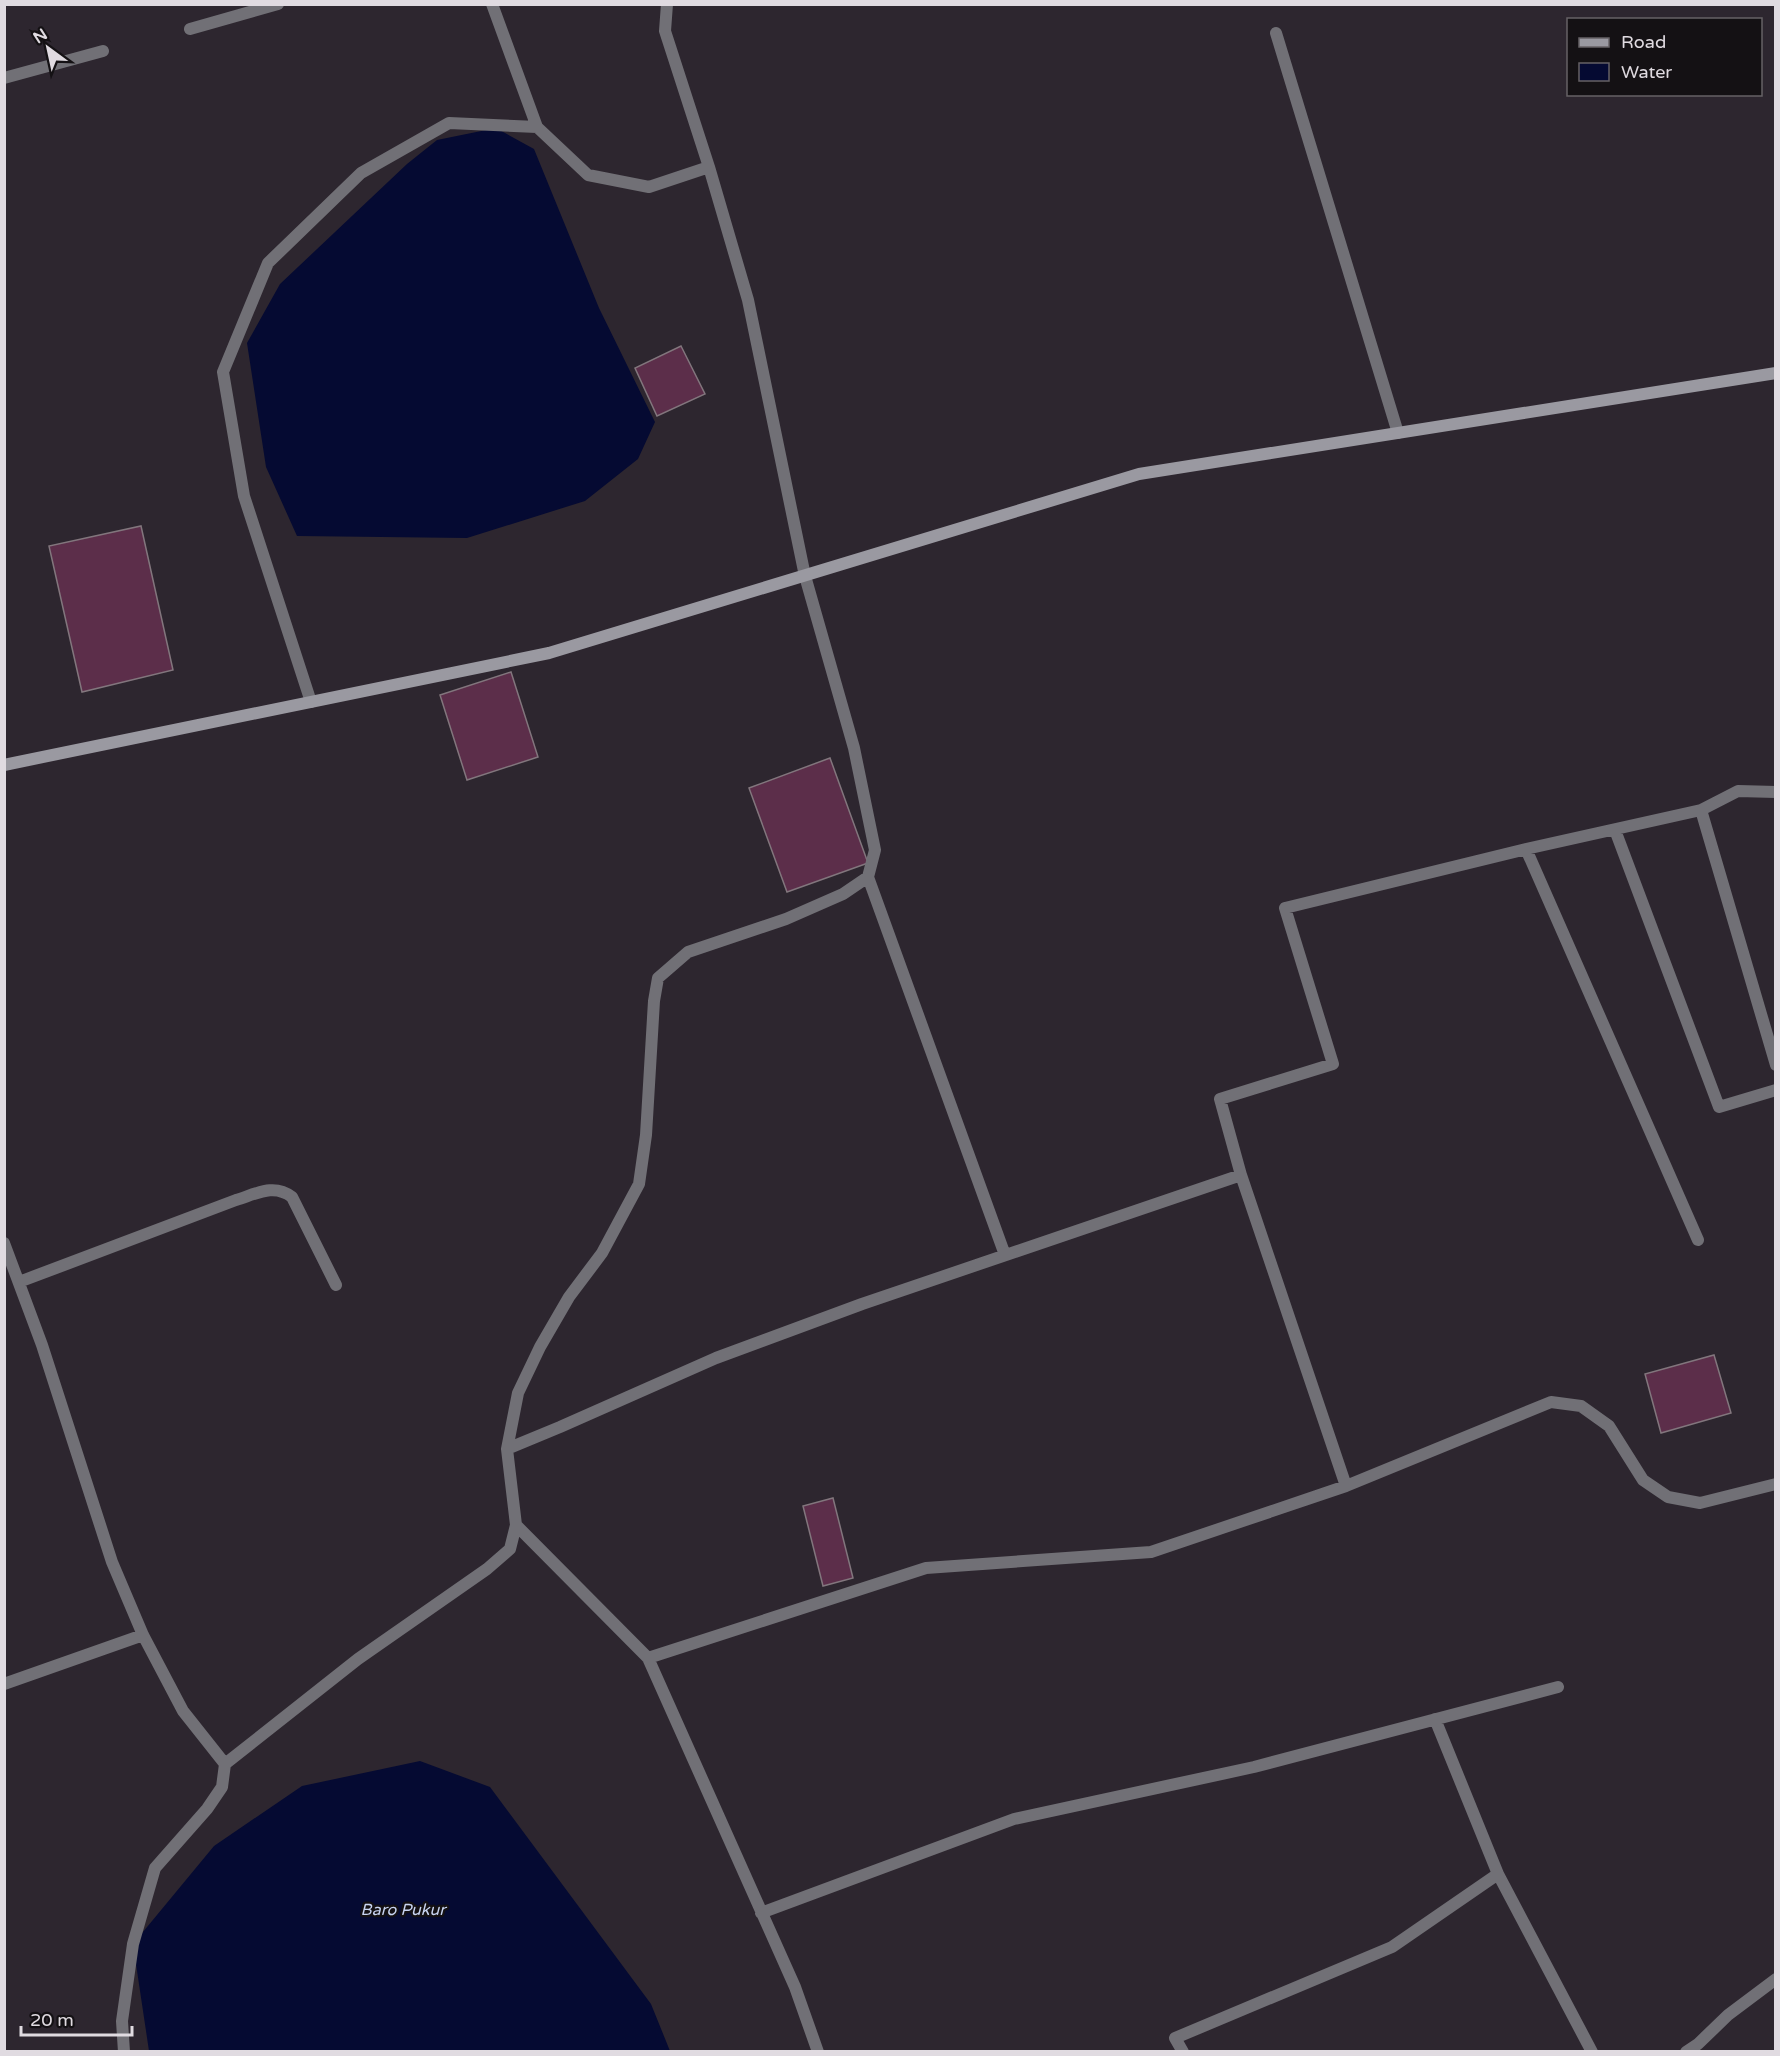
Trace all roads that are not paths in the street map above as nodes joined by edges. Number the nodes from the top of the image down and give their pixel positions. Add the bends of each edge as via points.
1 (278, 4) edge
2 (492, 4) edge
3 (667, 4) edge
4 (190, 29) dead end
5 (1276, 33) dead end
6 (103, 51) dead end
7 (4, 78) edge
8 (537, 127) junction
9 (709, 167) junction
10 (1776, 373) edge
11 (1398, 433) junction
12 (805, 576) junction
13 (311, 702) junction
14 (4, 765) edge
15 (1776, 792) edge
16 (1701, 810) junction
17 (1615, 830) junction
18 (1526, 849) junction
19 (868, 877) junction
20 (1776, 1065) edge
21 (1776, 1090) edge
22 (1241, 1175) junction
23 (1698, 1240) dead end
24 (4, 1243) edge
25 (1005, 1255) junction
26 (19, 1282) junction
27 (336, 1285) dead end
28 (507, 1449) junction
29 (1776, 1484) edge
30 (1346, 1486) junction
31 (516, 1525) junction
32 (142, 1635) junction
33 (648, 1658) junction
34 (4, 1684) edge
35 (1558, 1687) dead end
36 (1436, 1719) junction
37 (225, 1764) junction
38 (1498, 1874) junction
39 (761, 1912) junction
40 (1776, 1979) edge
41 (1700, 2048) edge
42 (124, 2052) edge
43 (818, 2052) edge
44 (1183, 2052) edge
45 (1592, 2052) edge
46 (1686, 2052) edge

1 - 4 street
2 - 8 street
3 - 9 street via 665,31
5 - 11 street
6 - 7 street
8 - 9 street via 588,175 649,187
8 - 13 street via 449,123 361,173 268,263 223,372 244,496
9 - 12 street via 748,300
10 - 11 main road
11 - 12 main road via 1139,474
12 - 13 main road via 549,653
12 - 19 street via 854,747 875,850
13 - 14 main road
15 - 16 street via 1737,791
16 - 17 street
16 - 20 street
17 - 18 street
17 - 21 street via 1719,1107
18 - 22 street via 1285,908 1333,1064 1220,1099
18 - 23 street
19 - 25 street
19 - 28 street via 843,894 786,919 688,952 658,978 639,1184 602,1253 569,1297 540,1347 518,1393
22 - 25 street
22 - 30 street
24 - 26 street
25 - 28 street via 716,1358
26 - 27 street via 271,1190 292,1197
26 - 32 street via 112,1562
28 - 31 street
29 - 30 street via 1700,1503 1668,1497 1643,1480 1609,1426 1581,1406 1551,1402
30 - 33 street via 1151,1552 926,1568
31 - 33 street
31 - 37 street via 510,1549 487,1569 358,1659
32 - 34 street
32 - 37 street via 183,1711
33 - 39 street
35 - 36 street
36 - 38 street
36 - 39 street via 1254,1767 1014,1819
37 - 42 street via 222,1786 207,1809 155,1868 133,1944 122,2021
38 - 44 street via 1392,1947 1175,2038
38 - 45 street
39 - 43 street via 795,1987
40 - 41 street via 1728,2015
41 - 46 street

